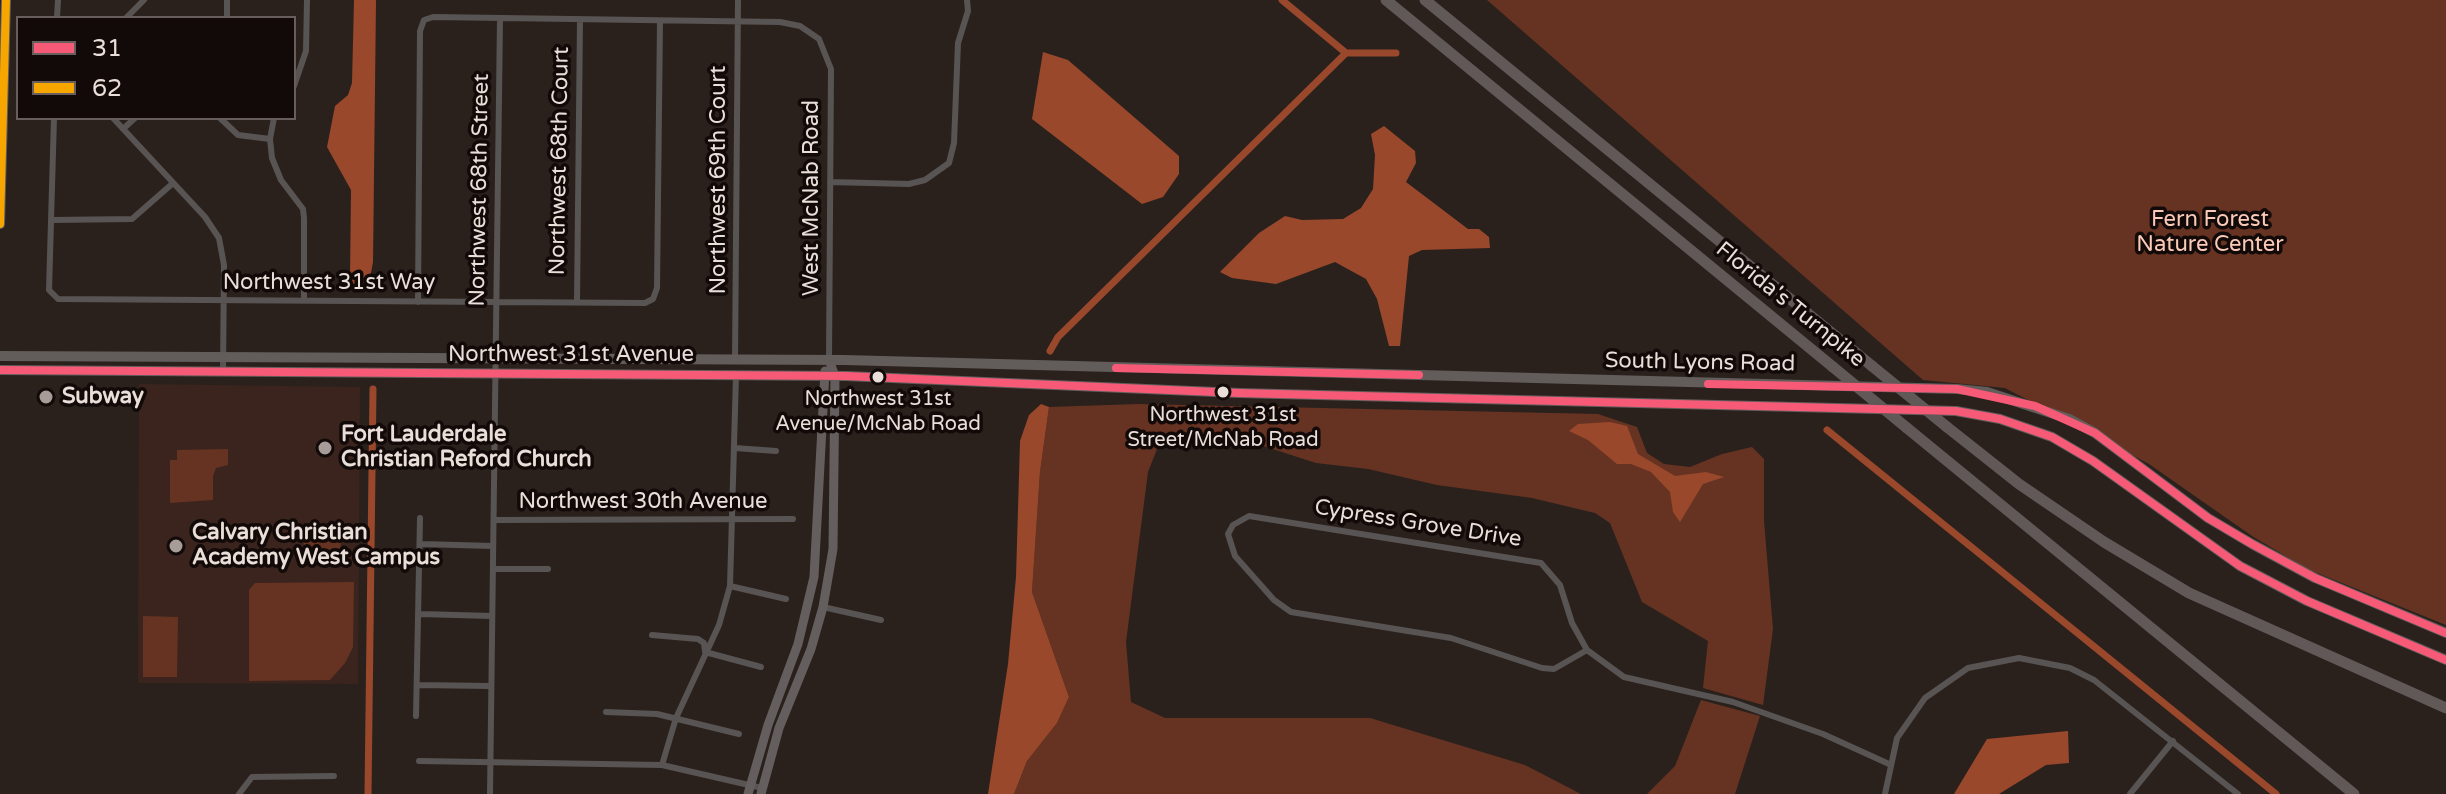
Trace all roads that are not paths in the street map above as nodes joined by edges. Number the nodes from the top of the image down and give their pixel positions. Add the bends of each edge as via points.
1 (6, 0) edge
2 (144, 0) edge
3 (307, 0) edge
4 (738, 0) edge
5 (967, 0) edge
6 (1386, 0) edge
7 (1425, 0) edge
8 (128, 16) edge
9 (500, 19) junction
10 (580, 20) junction
11 (737, 20) junction
12 (660, 21) junction
13 (296, 80) edge
14 (54, 120) edge
15 (115, 120) edge
16 (133, 120) edge
17 (222, 120) edge
18 (274, 120) edge
19 (123, 129) junction
20 (270, 139) junction
21 (1, 144) edge
22 (830, 182) junction
23 (172, 184) junction
24 (52, 220) junction
25 (0, 224) edge
26 (304, 300) junction
27 (223, 301) junction
28 (418, 302) junction
29 (497, 302) junction
30 (577, 302) junction
31 (0, 356) edge
32 (223, 357) junction
33 (497, 359) junction
34 (735, 360) junction
35 (829, 360) junction
36 (986, 363) joint
37 (0, 370) edge
38 (223, 372) junction
39 (496, 375) junction
40 (736, 375) junction
41 (822, 376) junction
42 (835, 376) junction
43 (1468, 377) junction
44 (1468, 397) junction
45 (1766, 405) joint
46 (735, 448) junction
47 (776, 451) dead end
48 (420, 518) dead end
49 (793, 519) dead end
50 (494, 520) junction
51 (733, 521) junction
52 (420, 544) junction
53 (493, 546) junction
54 (493, 569) junction
55 (548, 569) dead end
56 (730, 586) junction
57 (786, 599) dead end
58 (823, 607) junction
59 (420, 614) junction
60 (492, 616) junction
61 (881, 620) dead end
62 (2446, 633) edge
63 (652, 635) dead end
64 (1587, 650) junction
65 (705, 652) junction
66 (2446, 660) edge
67 (761, 667) dead end
68 (417, 685) junction
69 (490, 686) junction
70 (2445, 708) edge
71 (606, 712) dead end
72 (416, 716) dead end
73 (676, 718) junction
74 (739, 734) dead end
75 (2173, 741) junction
76 (419, 761) dead end
77 (490, 761) junction
78 (1889, 764) junction
79 (662, 765) junction
80 (334, 776) dead end
81 (2336, 778) junction
82 (749, 789) edge
83 (761, 791) edge
84 (239, 794) edge
85 (490, 794) edge
86 (1885, 794) edge
87 (2130, 794) edge
88 (2238, 794) edge
89 (2354, 794) edge
90 (2364, 794) edge

1 - 21 main road
2 - 8 street
3 - 13 street via 306,51
4 - 11 street, Northwest 69th Court
5 - 22 street via 958,43 949,163 909,184
6 - 81 highway, Florida's Turnpike, bridge
7 - 70 highway, Florida's Turnpike, bridge via 1947,427 2044,500 2189,593
9 - 10 street
9 - 28 street via 433,17 424,20 420,31
9 - 29 street, Northwest 68th Street
10 - 12 street
10 - 30 street, Northwest 68th Court
11 - 12 street
11 - 22 street, West McNab Road via 800,26 819,39 831,69
11 - 34 street, Northwest 69th Court
12 - 30 street, Northwest 31st Way via 657,288 645,303
14 - 24 street
15 - 19 street
16 - 19 street
17 - 20 street via 238,135
18 - 20 street
19 - 23 street
20 - 26 street via 281,180 303,209
21 - 25 main road
22 - 35 street, West McNab Road
23 - 24 street via 132,219
23 - 27 street via 219,238
24 - 27 street, Northwest 31st Way via 52,296
26 - 27 street, Northwest 31st Way
26 - 28 street, Northwest 31st Way
27 - 32 street
28 - 29 street, Northwest 31st Way
29 - 30 street, Northwest 31st Way
29 - 33 street, Northwest 68th Street
31 - 32 main road, Northwest 31st Avenue
32 - 33 main road, Northwest 31st Avenue
32 - 38 street
33 - 34 main road, Northwest 31st Avenue
33 - 39 street, Northwest 68th Street
34 - 35 main road, Northwest 31st Avenue
35 - 36 main road, Northwest 31st Avenue
35 - 41 main road, West McNab Road
35 - 42 main road, West McNab Road
36 - 43 main road, South Lyons Road
37 - 38 main road, Northwest 31st Avenue
38 - 39 main road, Northwest 31st Avenue
39 - 40 main road, Northwest 31st Avenue
39 - 50 street, Northwest 68th Street
40 - 41 main road, Northwest 31st Avenue
40 - 46 street
41 - 42 main road, Northwest 31st Avenue
41 - 82 main road, West McNab Road via 814,577 798,644
42 - 44 main road, Northwest 31st Avenue via 1255,394
42 - 58 main road, West McNab Road via 833,549
43 - 44 main road
43 - 62 main road, South Lyons Road via 1987,392 2069,419 2252,544 2315,578
44 - 45 main road, Northwest 31st Avenue
45 - 66 main road, South Lyons Road via 1956,411 2052,437 2240,566 2307,601
46 - 47 street
46 - 51 street
48 - 52 street
49 - 51 street, Northwest 30th Avenue
50 - 51 street, Northwest 30th Avenue
50 - 53 street, Northwest 68th Street
51 - 56 street
52 - 53 street
52 - 59 street
53 - 54 street, Northwest 68th Street
54 - 55 street
54 - 60 street, Northwest 68th Street
56 - 57 street
56 - 65 street
58 - 61 street
58 - 83 main road, West McNab Road
59 - 60 street
59 - 68 street
60 - 69 street, Northwest 68th Street
63 - 65 street via 698,639
64 - 64 street, Cypress Grove Drive via 1560,585 1541,563 1249,516 1228,534 1230,546 1274,600 1291,612 1451,638 1542,668 1554,669
64 - 78 street, Cypress Grove Drive via 1624,677 1733,702
65 - 67 street
65 - 73 street
68 - 69 street
68 - 72 street
69 - 77 street, Northwest 68th Street
71 - 73 street
73 - 74 street
73 - 79 street
75 - 78 street via 2094,680 2070,668 2019,658 1968,668 1942,684 1909,717
75 - 87 street
75 - 88 street
76 - 77 street
77 - 79 street
77 - 85 street, Northwest 68th Street
78 - 86 street
79 - 82 street
80 - 84 street via 252,777
81 - 89 highway, Florida's Turnpike
81 - 90 highway
82 - 83 street

